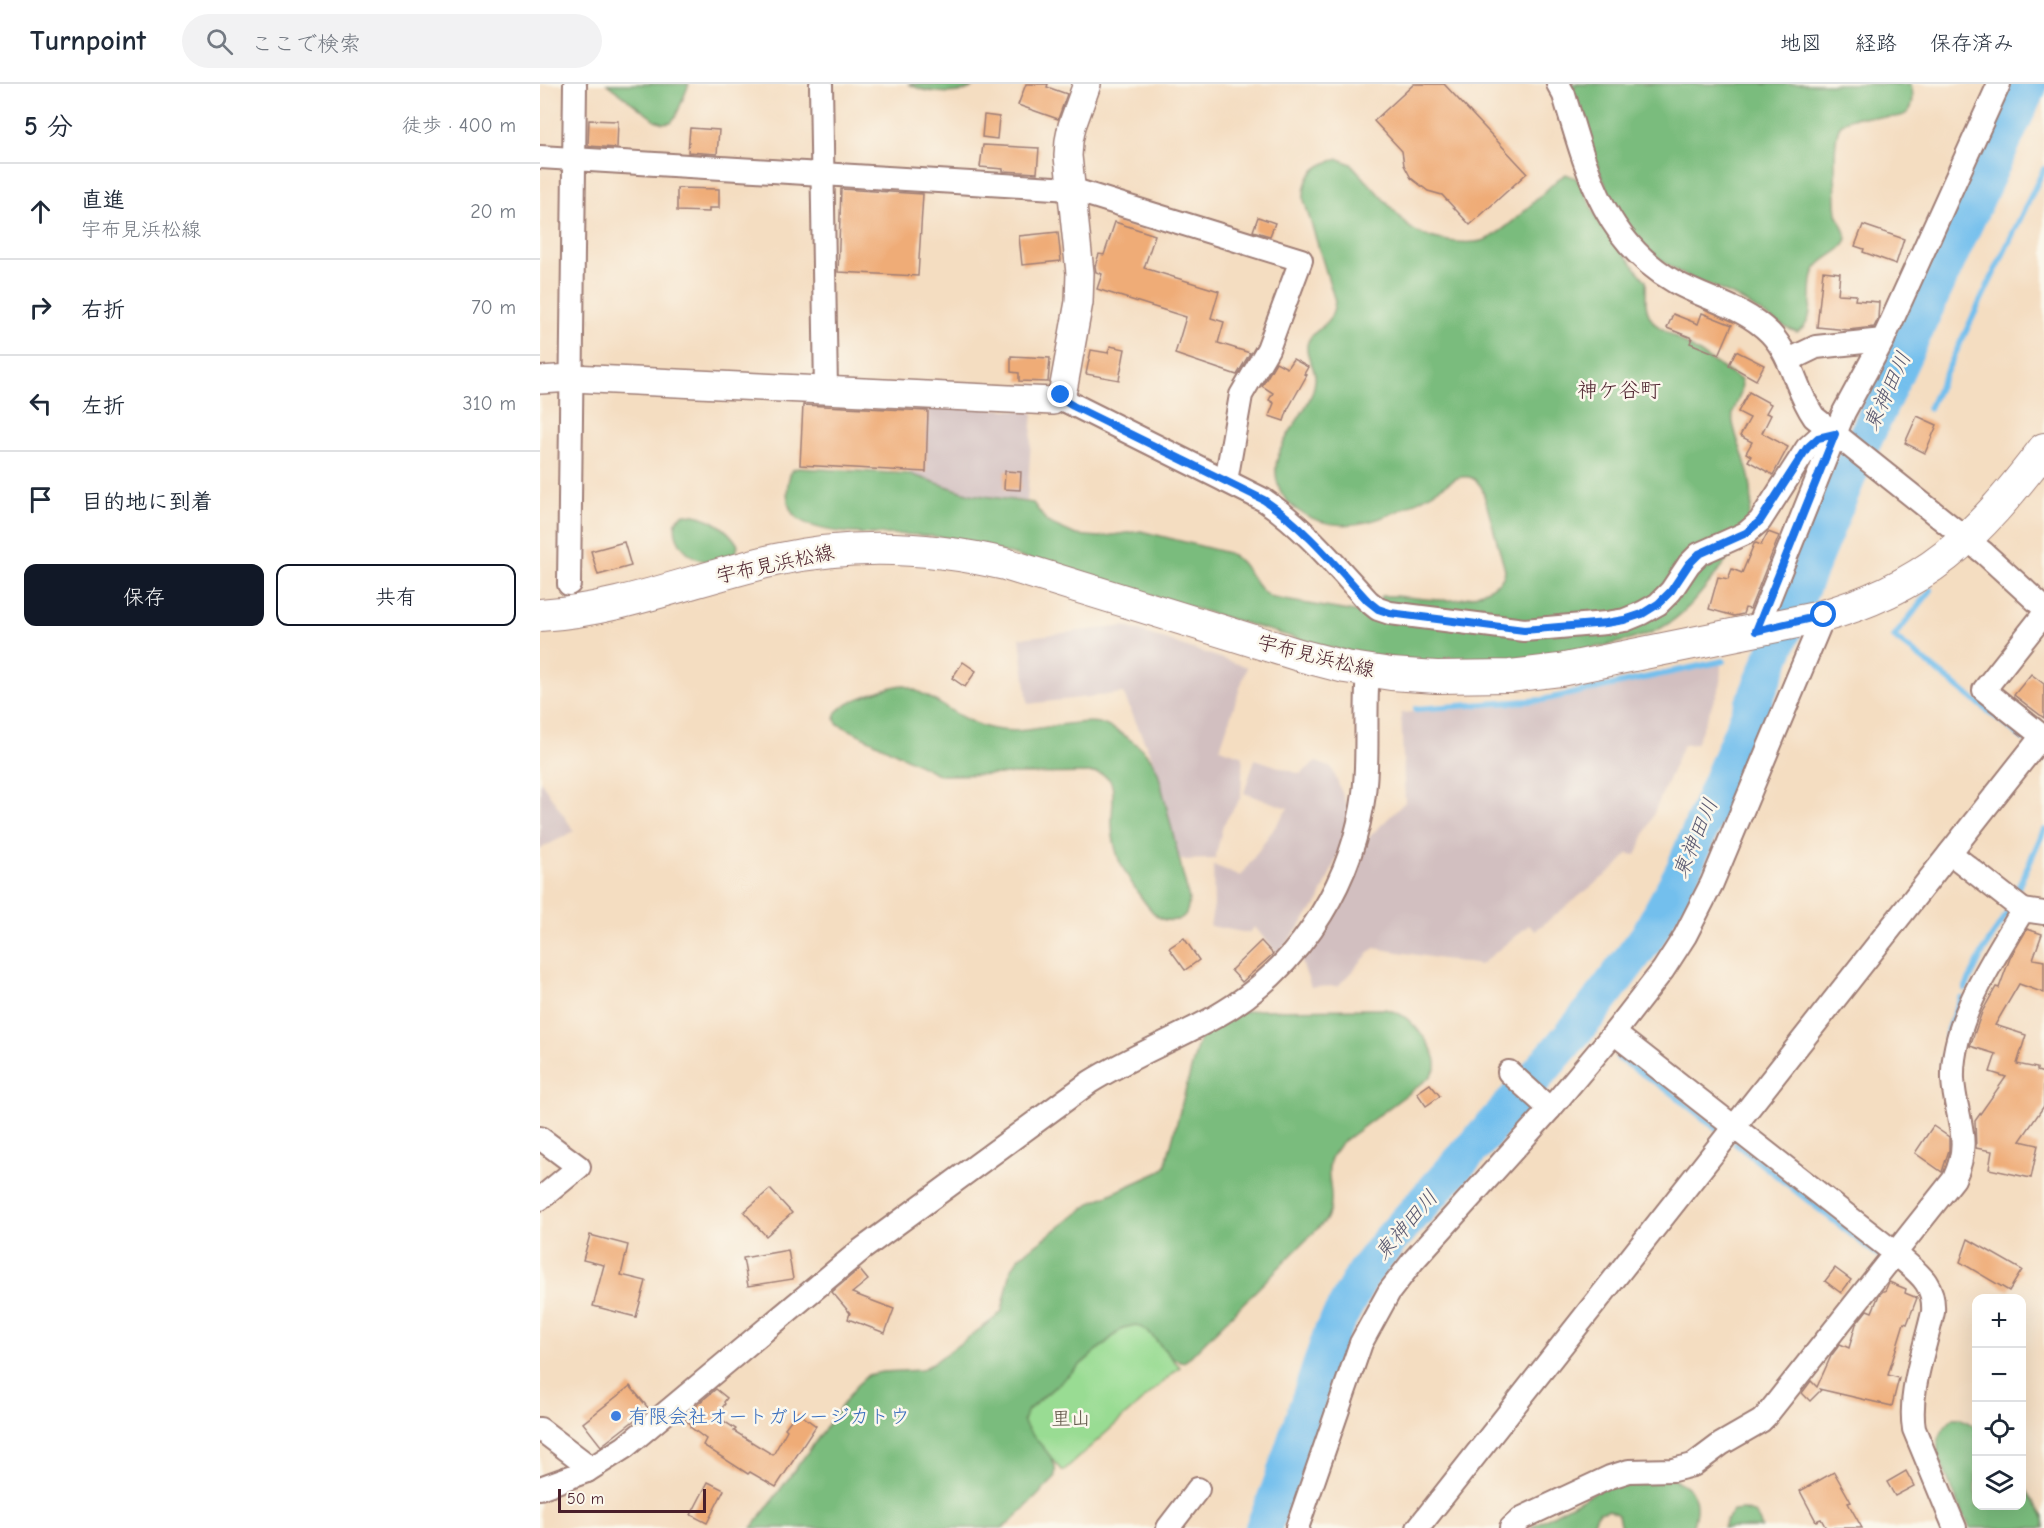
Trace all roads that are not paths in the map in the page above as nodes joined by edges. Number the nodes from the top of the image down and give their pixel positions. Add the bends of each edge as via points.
1 (575, 84) edge
2 (822, 84) edge
3 (1087, 84) edge
4 (1558, 84) edge
5 (1999, 84) edge
6 (540, 157) edge
7 (574, 159) junction
8 (823, 174) junction
9 (1071, 189) junction
10 (1883, 340) junction
11 (1789, 360) junction
12 (572, 378) junction
13 (540, 380) edge
14 (826, 390) junction
15 (1058, 397) junction
16 (1837, 436) junction
17 (2044, 449) edge
18 (1226, 481) junction
19 (1966, 540) junction
20 (570, 584) dead end
21 (2044, 608) edge
22 (2044, 614) edge
23 (540, 615) edge
24 (1820, 616) junction
25 (1757, 631) junction
26 (1368, 671) junction
27 (1950, 853) junction
28 (2034, 912) edge
29 (1614, 1033) junction
30 (1509, 1072) dead end
31 (1548, 1107) junction
32 (1734, 1127) junction
33 (540, 1138) edge
34 (540, 1199) edge
35 (1895, 1253) junction
36 (540, 1430) edge
37 (587, 1471) junction
38 (540, 1488) edge
39 (1198, 1489) dead end
40 (1168, 1528) edge
41 (1297, 1528) edge
42 (1418, 1528) edge
43 (1511, 1528) edge
44 (1955, 1528) edge

1 - 7 street
2 - 8 street
3 - 9 street via 1069,141
4 - 11 street via 1596,194 1621,235 1646,261 1675,282 1757,321
5 - 10 street
6 - 7 street
7 - 8 street
7 - 12 street
8 - 9 street
8 - 14 street
9 - 15 street via 1080,273 1079,302 1064,385
9 - 18 street via 1301,260 1268,348 1241,395
10 - 11 street via 1816,347
10 - 16 street via 1844,412
11 - 16 street via 1805,404
12 - 13 street
12 - 14 street
12 - 20 street
14 - 15 street via 1043,401
15 - 18 street
16 - 18 street via 1818,438 1807,448 1760,521 1746,533 1699,554 1671,591 1642,614 1624,620 1524,630 1378,609 1285,514
16 - 19 street
16 - 25 street
17 - 19 main road, 宇布見浜松線
19 - 21 street
19 - 24 main road, 宇布見浜松線 via 1896,588 1857,606
22 - 27 street via 1984,690 2042,736
23 - 26 main road, 宇布見浜松線 via 609,606 799,555 914,549 1005,564 1299,655
24 - 25 main road, 宇布見浜松線
24 - 29 street via 1704,901 1663,970
25 - 26 main road, 宇布見浜松線 via 1536,674 1437,677
26 - 37 street via 1365,782 1356,834 1326,906 1278,969 1216,1016 1120,1064 1073,1094 871,1242 625,1447
27 - 28 street
27 - 32 street
28 - 35 street via 1985,974 1960,1033 1953,1079 1963,1136 1960,1166
29 - 31 street
29 - 32 street
30 - 31 street
31 - 41 street via 1413,1261 1378,1308 1361,1343
32 - 35 street
32 - 42 street
33 - 34 street via 579,1167
35 - 43 street via 1761,1421 1693,1465 1610,1476 1522,1518
35 - 44 street via 1929,1285 1934,1298 1912,1413 1914,1429
36 - 37 street via 582,1461
37 - 38 street
39 - 40 street

